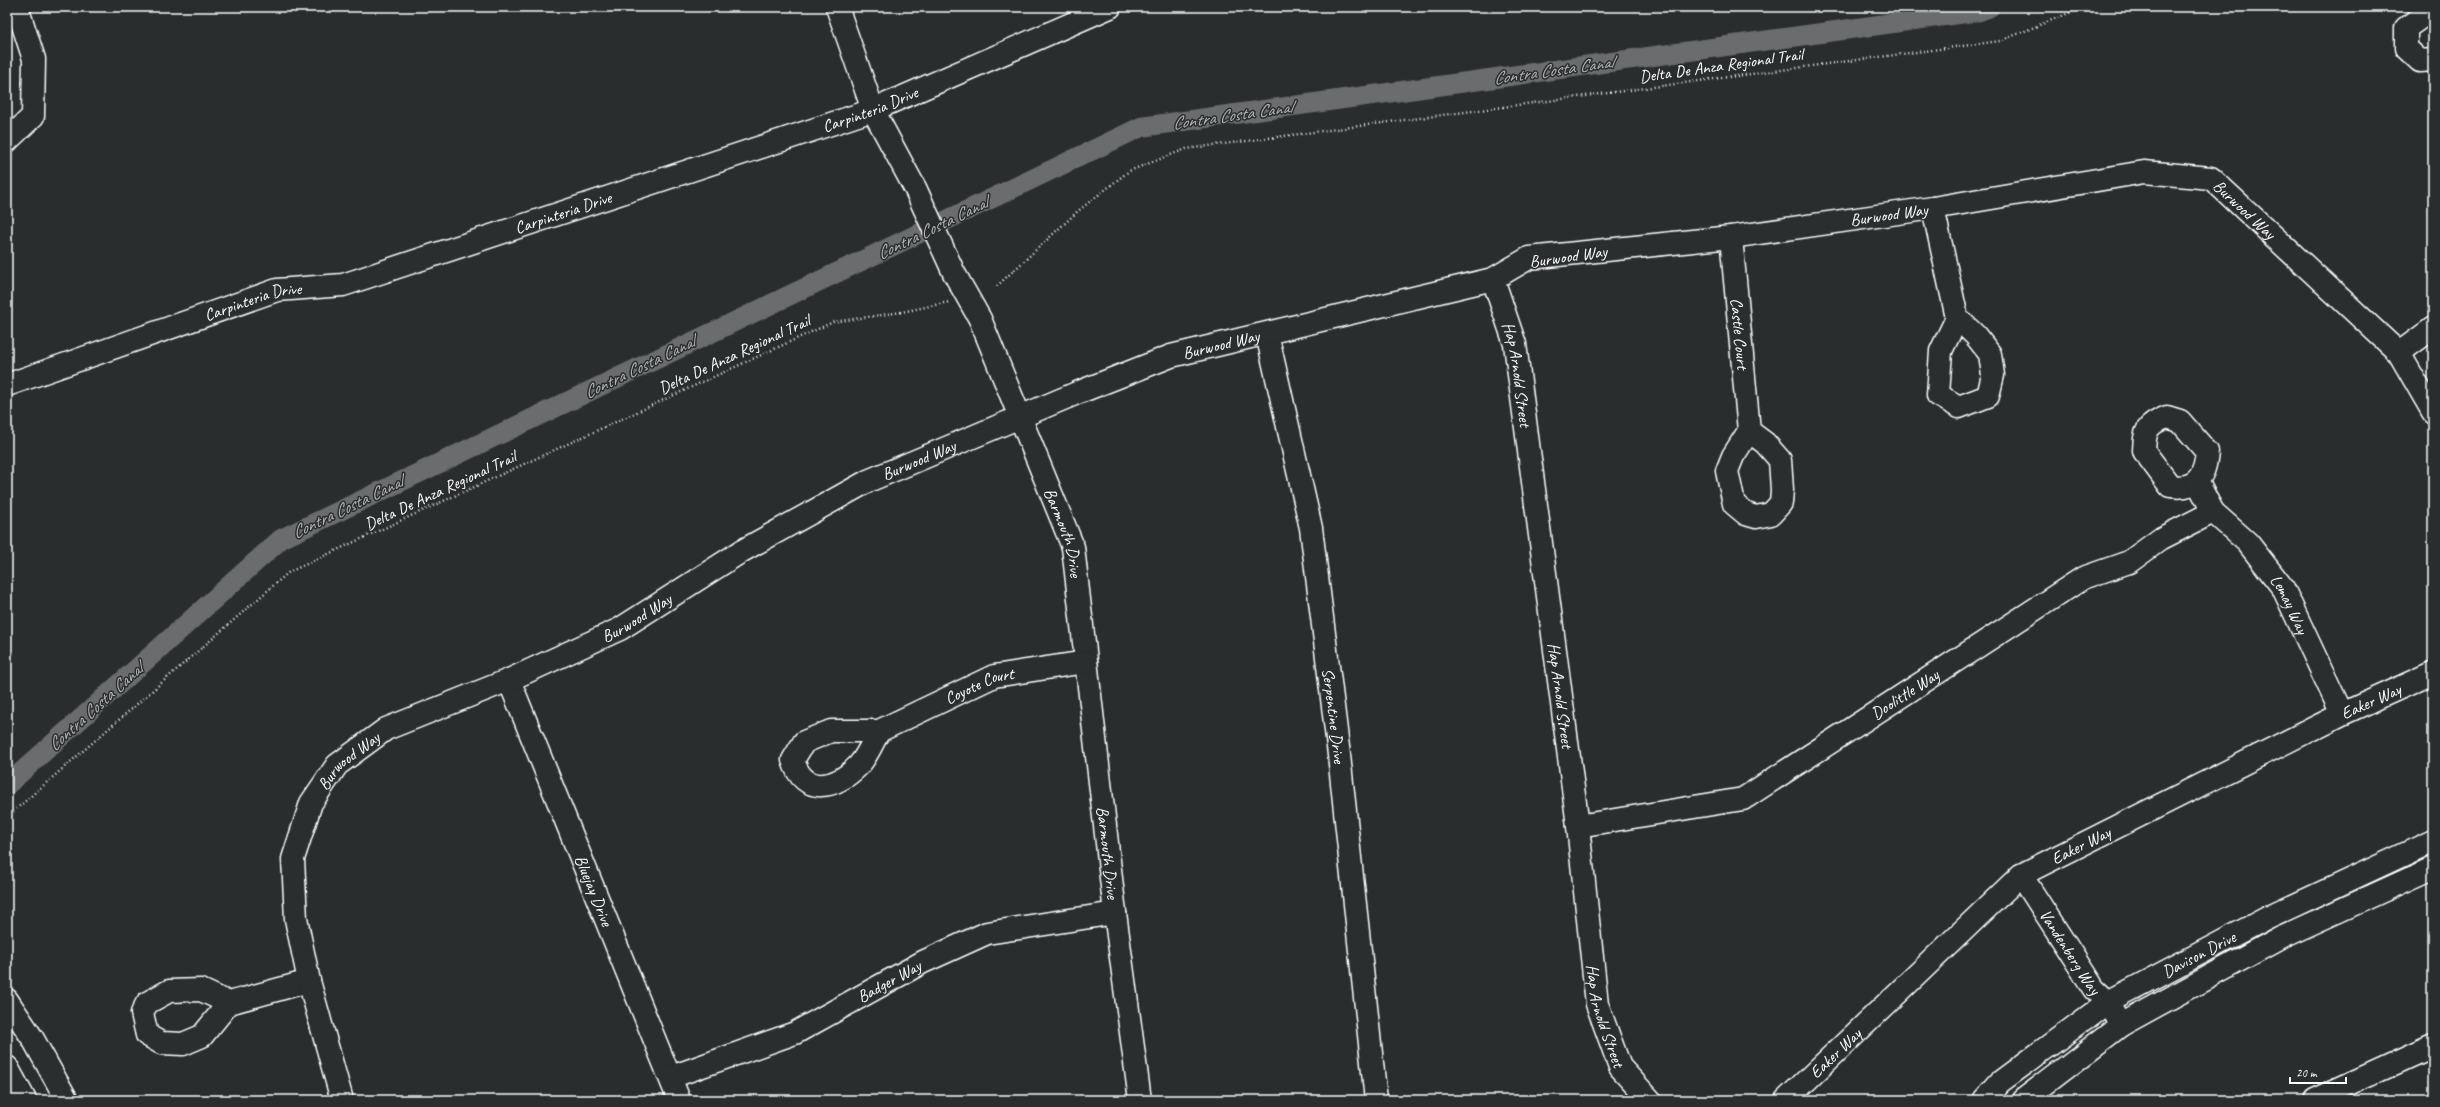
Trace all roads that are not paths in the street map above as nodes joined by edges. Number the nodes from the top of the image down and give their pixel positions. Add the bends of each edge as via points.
1 (17, 7) edge
2 (837, 7) edge
3 (1110, 7) edge
4 (2433, 9) edge
5 (2433, 60) edge
6 (873, 110) junction
7 (7, 141) edge
8 (1933, 208) junction
9 (1731, 238) junction
10 (1493, 279) junction
11 (1957, 318) dead end
12 (2433, 328) edge
13 (1268, 334) junction
14 (2399, 353) junction
15 (7, 385) edge
16 (2433, 412) edge
17 (1021, 417) junction
18 (1749, 431) dead end
19 (2197, 481) dead end
20 (2213, 512) junction
21 (1086, 662) junction
22 (2433, 673) edge
23 (509, 680) junction
24 (2342, 714) junction
25 (879, 731) dead end
26 (1578, 826) junction
27 (2433, 840) edge
28 (2433, 868) edge
29 (2021, 875) junction
30 (1115, 913) junction
31 (309, 981) junction
32 (7, 1000) edge
33 (2108, 1002) junction
34 (229, 1003) dead end
35 (2121, 1025) junction
36 (2433, 1046) edge
37 (7, 1067) edge
38 (671, 1077) junction
39 (25, 1100) edge
40 (67, 1100) edge
41 (342, 1100) edge
42 (679, 1100) edge
43 (1140, 1100) edge
44 (1376, 1100) edge
45 (1650, 1100) edge
46 (1786, 1100) edge
47 (1984, 1100) edge
48 (2023, 1100) edge
49 (2314, 1100) edge

1 - 7 street via 34,59 33,116
2 - 6 street, Barmouth Drive
3 - 6 street, Carpinteria Drive
4 - 5 street via 2406,28 2406,48 2420,61
6 - 15 street, Carpinteria Drive via 343,285 277,290
6 - 17 street, Barmouth Drive via 916,190 954,273 980,319
8 - 9 street, Burwood Way
8 - 11 street
8 - 14 street, Burwood Way via 2144,172 2211,178
9 - 10 street, Burwood Way via 1529,258
9 - 18 street, Castle Court
10 - 13 street, Burwood Way
10 - 26 street, Hap Arnold Street via 1515,344
12 - 14 street
13 - 17 street, Burwood Way via 1171,356
13 - 44 street, Serpentine Drive via 1311,528 1339,755
14 - 16 street, Burwood Way
17 - 21 street, Barmouth Drive via 1073,547
17 - 23 street, Burwood Way via 868,481 742,551 620,629
19 - 20 street
20 - 24 street, Lemay Way via 2248,543 2283,588
20 - 26 street, Doolittle Way via 2162,538 2129,562 2083,578 1743,798
21 - 25 street, Coyote Court via 994,676
21 - 30 street, Barmouth Drive
22 - 24 street, Eaker Way
23 - 31 street, Burwood Way via 386,730 337,765 311,803 293,860 296,919
23 - 38 street, Bluejay Drive
24 - 29 street, Eaker Way
26 - 45 street, Hap Arnold Street via 1597,1004 1620,1067
27 - 33 street, Davison Drive via 2267,918
28 - 35 street, Davison Drive via 2282,937
29 - 33 street, Vandenberg Way via 2094,989
29 - 46 street, Eaker Way
30 - 38 street, Badger Way via 987,933 923,962 795,1033
30 - 43 street, Barmouth Drive
31 - 34 street
31 - 41 street, Burwood Way
32 - 40 street via 33,1039
33 - 35 street, Vandenberg Way
33 - 47 street, Davison Drive via 2000,1082
35 - 48 street, Davison Drive
36 - 49 street
37 - 39 street
38 - 42 street, Bluejay Drive

